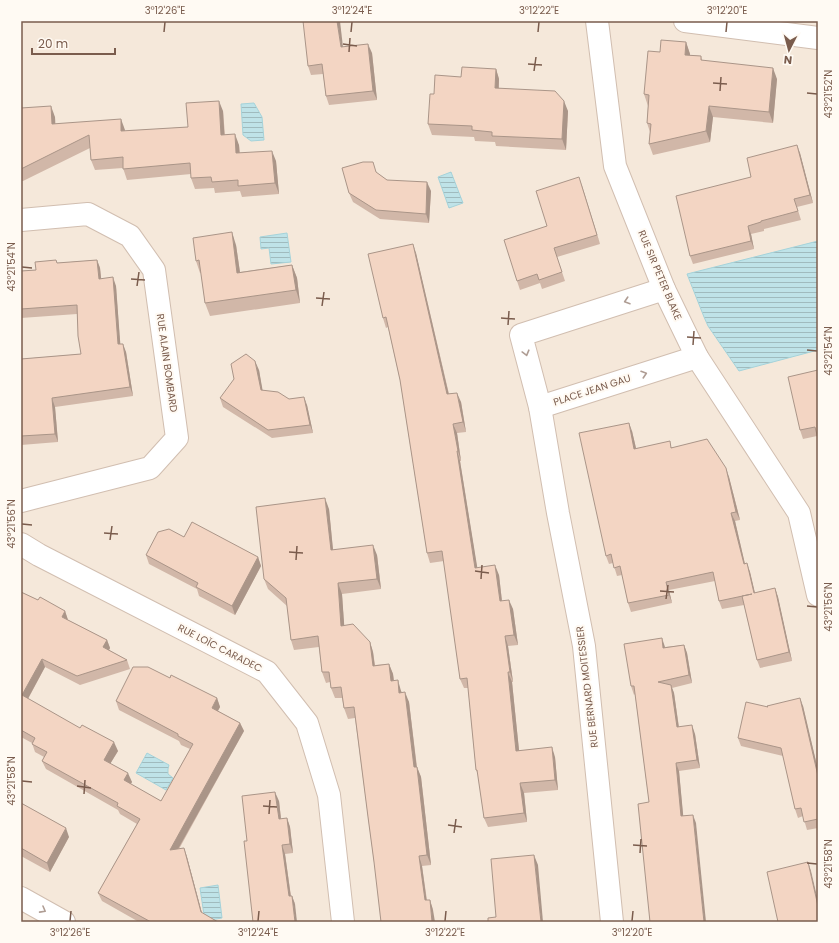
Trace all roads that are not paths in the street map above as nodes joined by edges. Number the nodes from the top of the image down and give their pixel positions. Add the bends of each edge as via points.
1 (597, 21) edge
2 (684, 21) edge
3 (818, 38) edge
4 (21, 220) edge
5 (664, 289) junction
6 (697, 356) junction
7 (540, 407) junction
8 (21, 501) edge
9 (21, 544) edge
10 (818, 595) edge
11 (21, 898) edge
12 (64, 922) edge
13 (343, 922) edge
14 (612, 922) edge

1 - 5 street, RUE SIR PETER BLAKE via 615,166
2 - 3 street
4 - 8 street, RUE ALAIN BOMBARD via 88,214 130,236 154,270 177,438 150,468
5 - 6 street, RUE SIR PETER BLAKE
5 -> 7 street, PLACE JEAN GAU via 521,335
7 -> 6 street, PLACE JEAN GAU
6 - 10 street, RUE SIR PETER BLAKE via 799,513
7 - 14 street, RUE BERNARD MOITESSIER via 584,646
9 - 13 street, RUE LOÏC CARADEC via 266,672 307,723 316,752 329,795
11 -> 12 street

